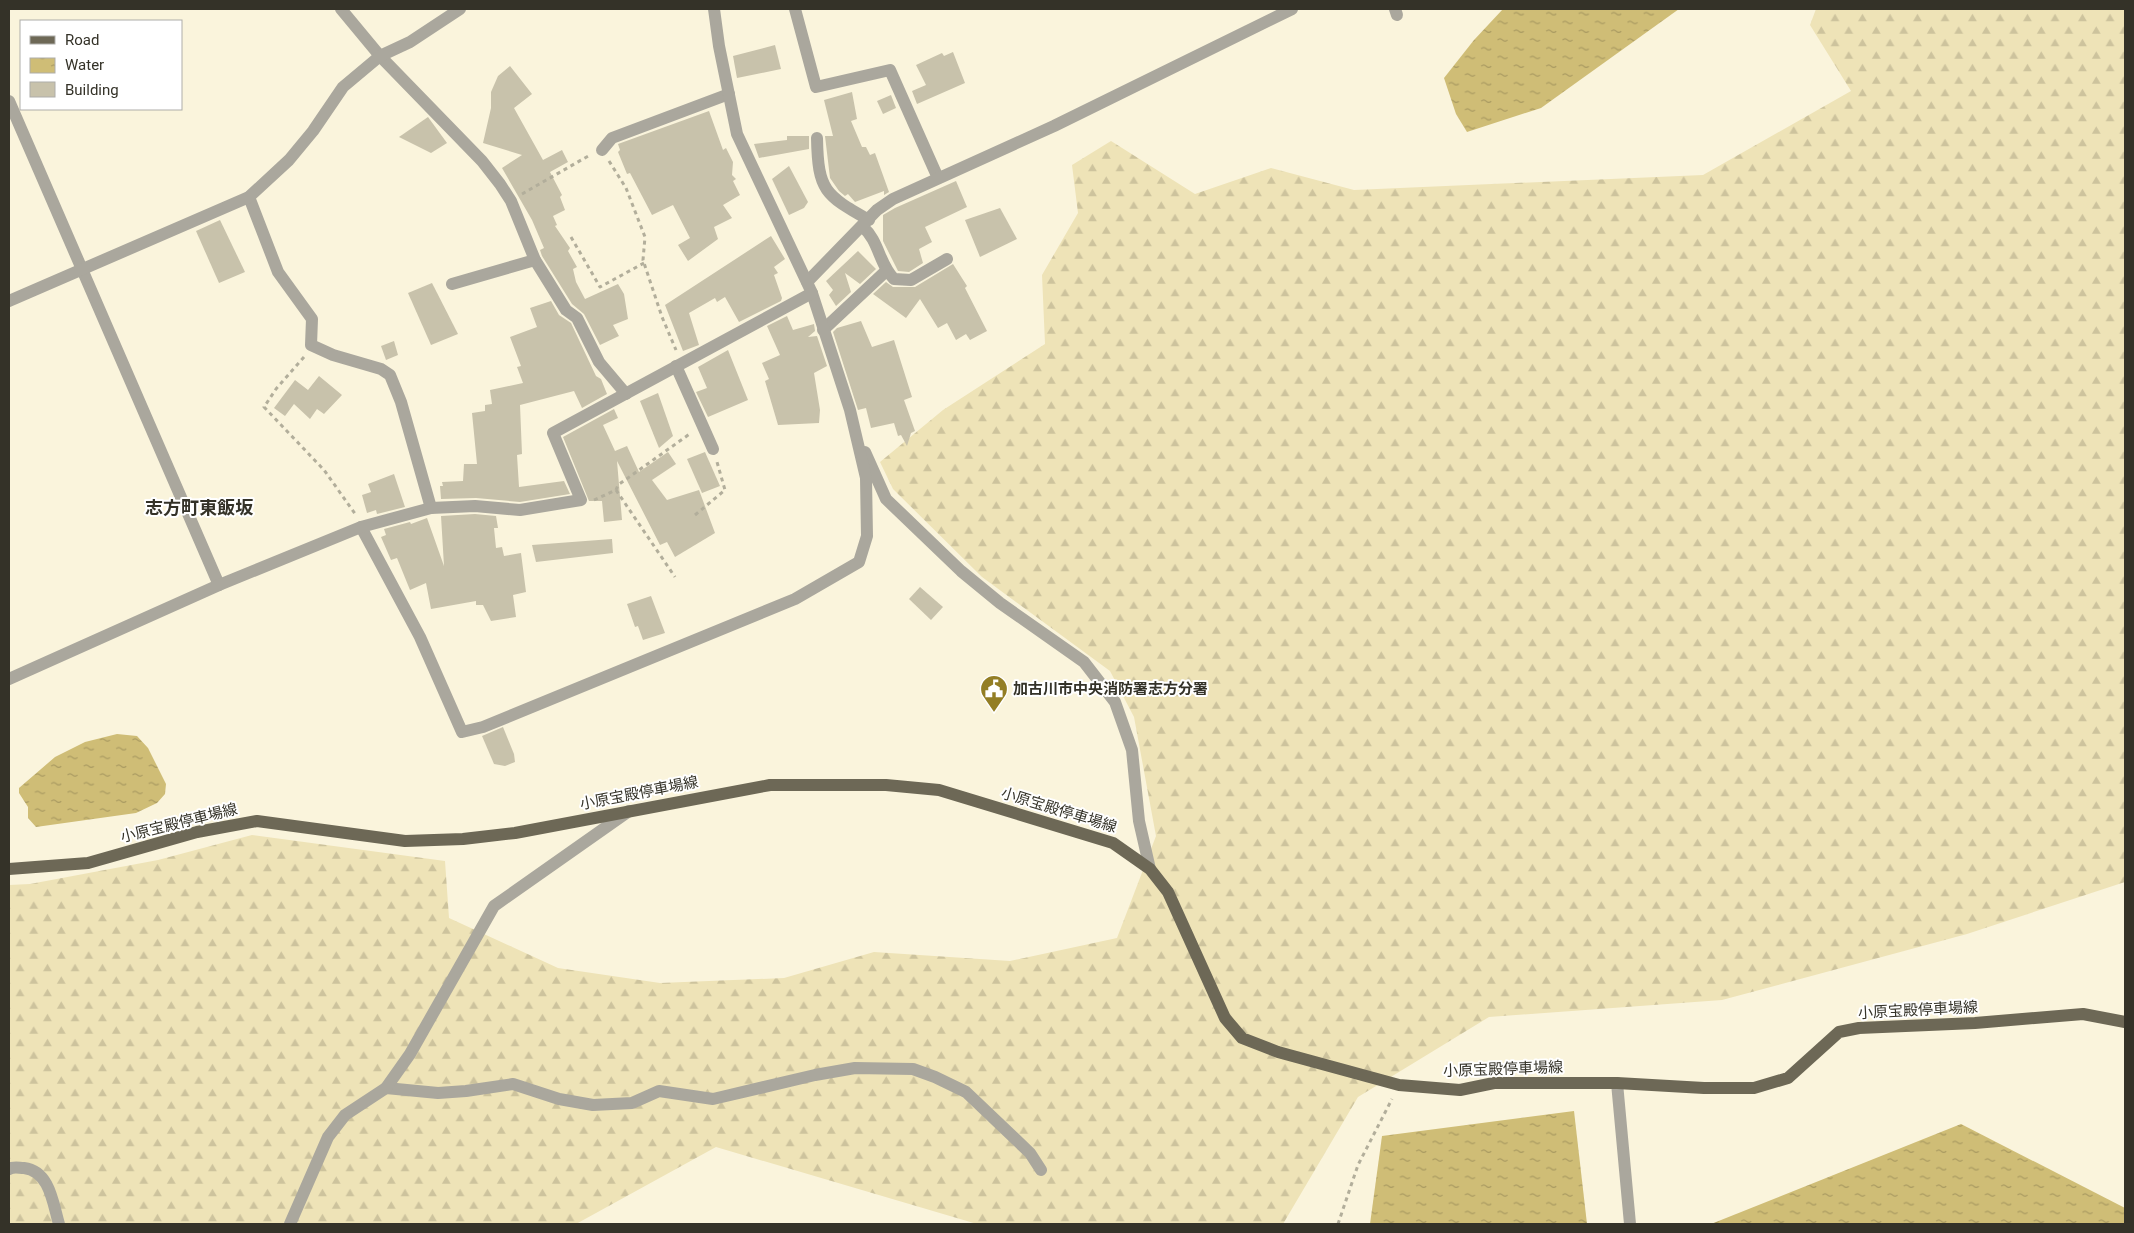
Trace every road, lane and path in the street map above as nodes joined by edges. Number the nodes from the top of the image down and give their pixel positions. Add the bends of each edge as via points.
1 (341, 9) edge
2 (460, 9) edge
3 (714, 9) edge
4 (795, 9) edge
5 (1292, 9) edge
6 (380, 56) junction
7 (729, 94) junction
8 (9, 101) edge
9 (817, 138) dead end
10 (602, 150) junction
11 (938, 178) junction
12 (249, 197) junction
13 (511, 201) junction
14 (866, 224) junction
15 (570, 237) dead end
16 (947, 259) dead end
17 (535, 260) junction
18 (644, 263) junction
19 (82, 270) junction
20 (886, 271) junction
21 (452, 284) dead end
22 (809, 288) junction
23 (9, 301) edge
24 (823, 330) junction
25 (311, 345) junction
26 (678, 364) junction
27 (626, 394) junction
28 (702, 426) junction
29 (854, 430) junction
30 (713, 449) joint
31 (616, 490) junction
32 (581, 500) junction
33 (431, 508) junction
34 (695, 515) dead end
35 (361, 527) junction
36 (675, 577) dead end
37 (219, 585) junction
38 (9, 679) edge
39 (629, 811) junction
40 (9, 869) edge
41 (1150, 869) junction
42 (2125, 1022) edge
43 (1617, 1083) junction
44 (1399, 1085) junction
45 (386, 1088) junction
46 (9, 1169) edge
47 (1041, 1170) dead end
48 (60, 1224) edge
49 (290, 1224) edge
50 (1338, 1224) edge
51 (1630, 1224) edge

1 - 6 street
2 - 6 street via 410,42
3 - 7 street
4 - 11 street via 816,87 890,70
5 - 11 street via 1054,126
6 - 12 street via 343,88 289,160
6 - 13 street via 482,161
7 - 10 street via 612,138
7 - 22 street via 738,134
8 - 19 street
9 - 14 street via 819,172 826,191
10 - 13 path
10 - 18 path via 626,188 645,237
11 - 14 street via 893,199 877,210
12 - 19 street
12 - 25 street via 278,272 312,319
13 - 17 street
14 - 20 street
14 - 22 street
15 - 18 path via 600,287
16 - 20 street via 911,280 902,281
17 - 21 street
17 - 27 street via 566,310 577,318 599,362
18 - 26 path
19 - 23 street
19 - 37 street
20 - 24 street
22 - 24 street
22 - 26 street
24 - 29 street
25 - 33 street via 390,375 401,402
25 - 35 path via 264,407 324,470 353,508
26 - 27 street
26 - 28 street
27 - 32 street via 553,433
28 - 30 street
28 - 31 path via 618,485
29 - 35 street via 866,478 867,536 859,562 795,600 483,727 462,732 420,636
29 - 41 street via 886,498 960,571 1084,662 1115,702 1132,750 1139,821
30 - 34 path via 725,490
31 - 32 path via 591,502
31 - 36 path
32 - 33 street via 520,510 476,506
33 - 35 street
35 - 37 street
37 - 38 street
39 - 40 main road, 小原宝殿停車場線 via 463,840 405,841 257,821 197,832 88,863
39 - 41 main road, 小原宝殿停車場線 via 770,785 886,785 939,790 1114,842
39 - 45 street via 494,906 410,1054
41 - 44 main road, 小原宝殿停車場線 via 1168,892 1225,1018 1242,1038 1278,1052
42 - 43 main road, 小原宝殿停車場線 via 2082,1014 1859,1028 1839,1032 1788,1078 1754,1088
43 - 44 main road, 小原宝殿停車場線 via 1494,1083 1460,1090
43 - 51 street
44 - 50 path via 1358,1165
45 - 47 street via 438,1092 513,1084 594,1105 632,1103 659,1091 713,1099 815,1074 855,1068 913,1069 966,1092 1030,1153
45 - 49 street via 345,1114 328,1137
46 - 48 street via 33,1169 46,1181

